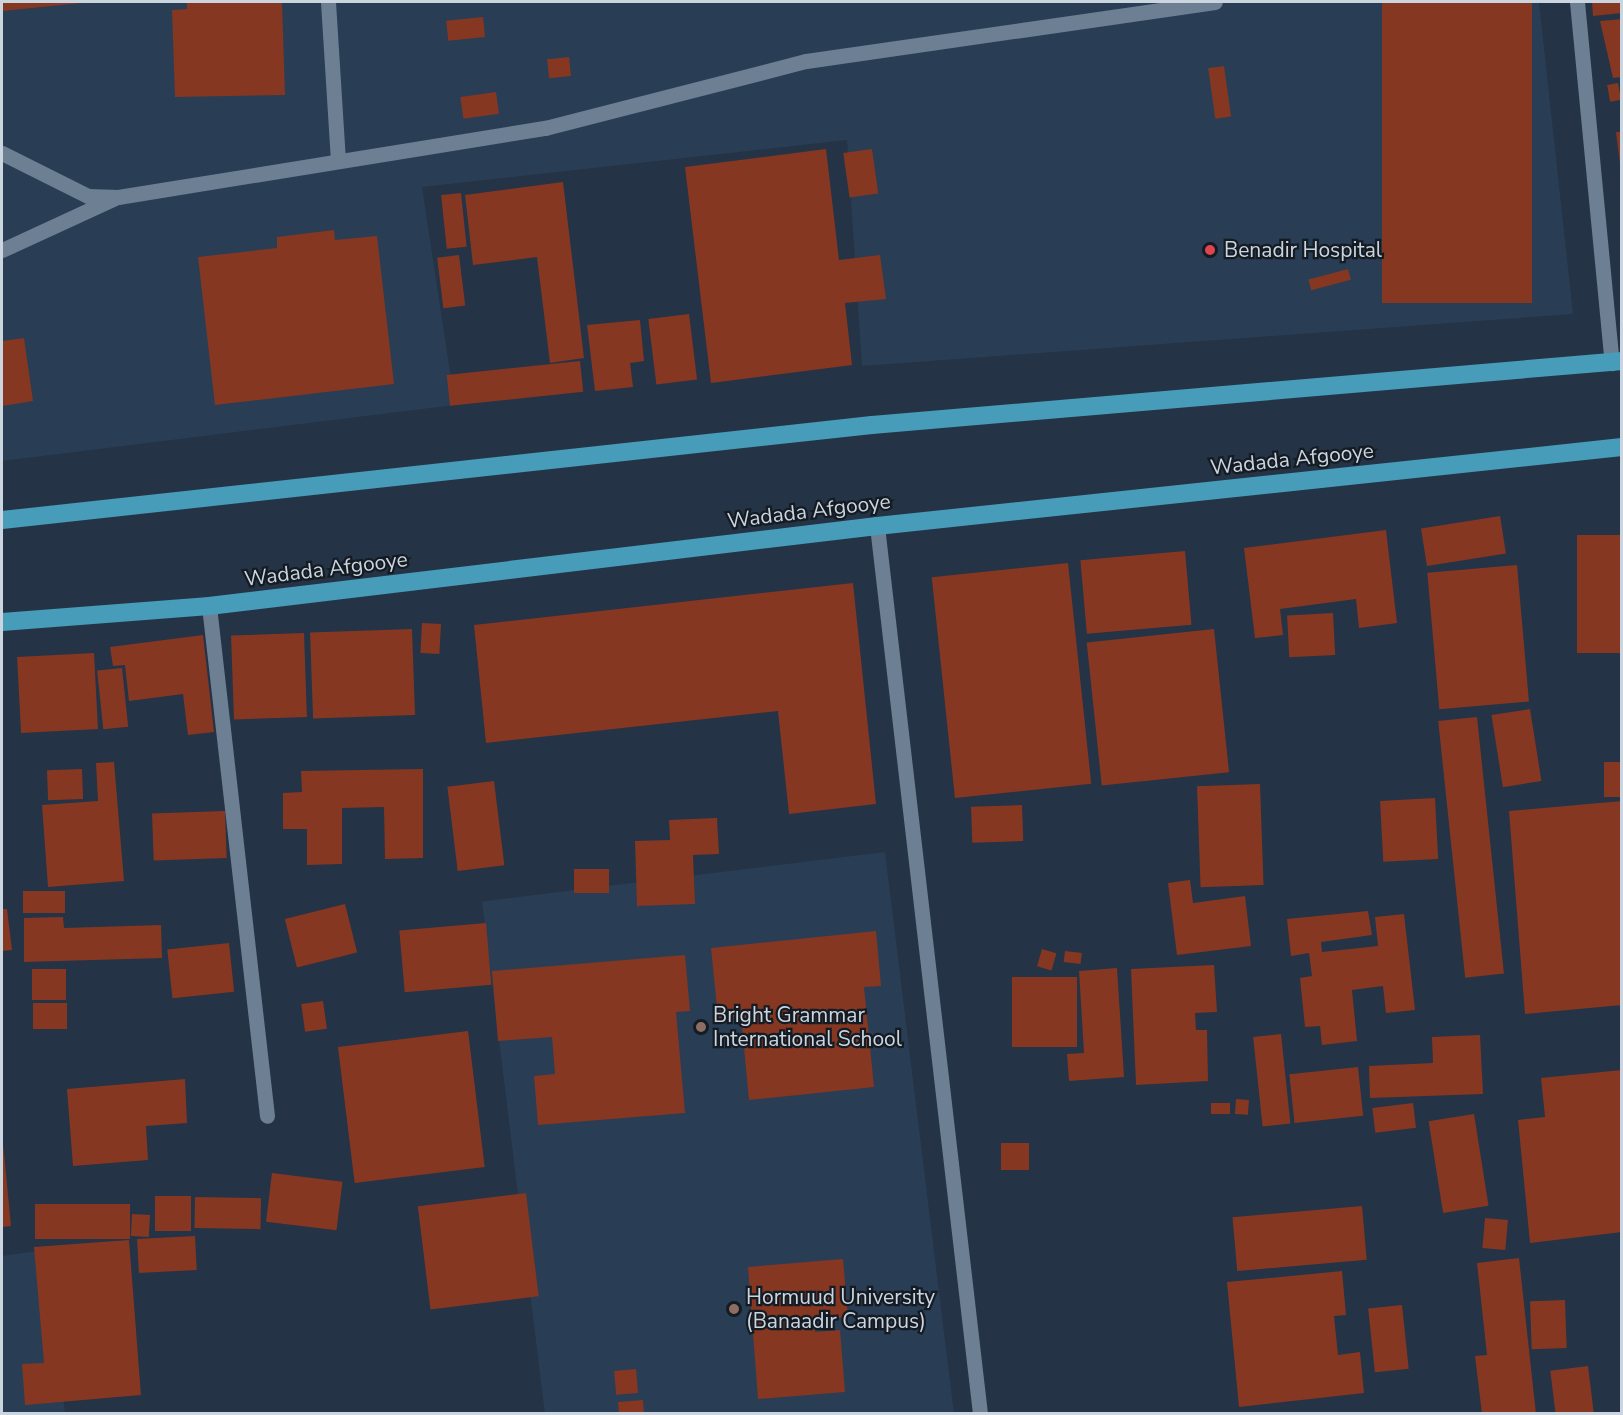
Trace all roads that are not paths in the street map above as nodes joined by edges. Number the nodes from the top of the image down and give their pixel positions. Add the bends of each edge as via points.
1 (328, 2) edge
2 (1215, 2) edge
3 (1577, 2) edge
4 (2, 153) edge
5 (338, 161) junction
6 (118, 197) junction
7 (2, 249) edge
8 (1617, 362) edge
9 (1622, 447) edge
10 (2, 520) edge
11 (877, 526) junction
12 (209, 606) junction
13 (2, 622) edge
14 (267, 1116) dead end
15 (980, 1413) edge

1 - 5 street
2 - 5 street via 806,61 545,128
3 - 8 street
4 - 6 street via 88,196
5 - 6 street
6 - 7 street
8 - 10 highway via 872,425
9 - 11 highway, Wadada Afgooye
11 - 12 highway, Wadada Afgooye
11 - 15 street
12 - 13 highway, Wadada Afgooye
12 - 14 street

